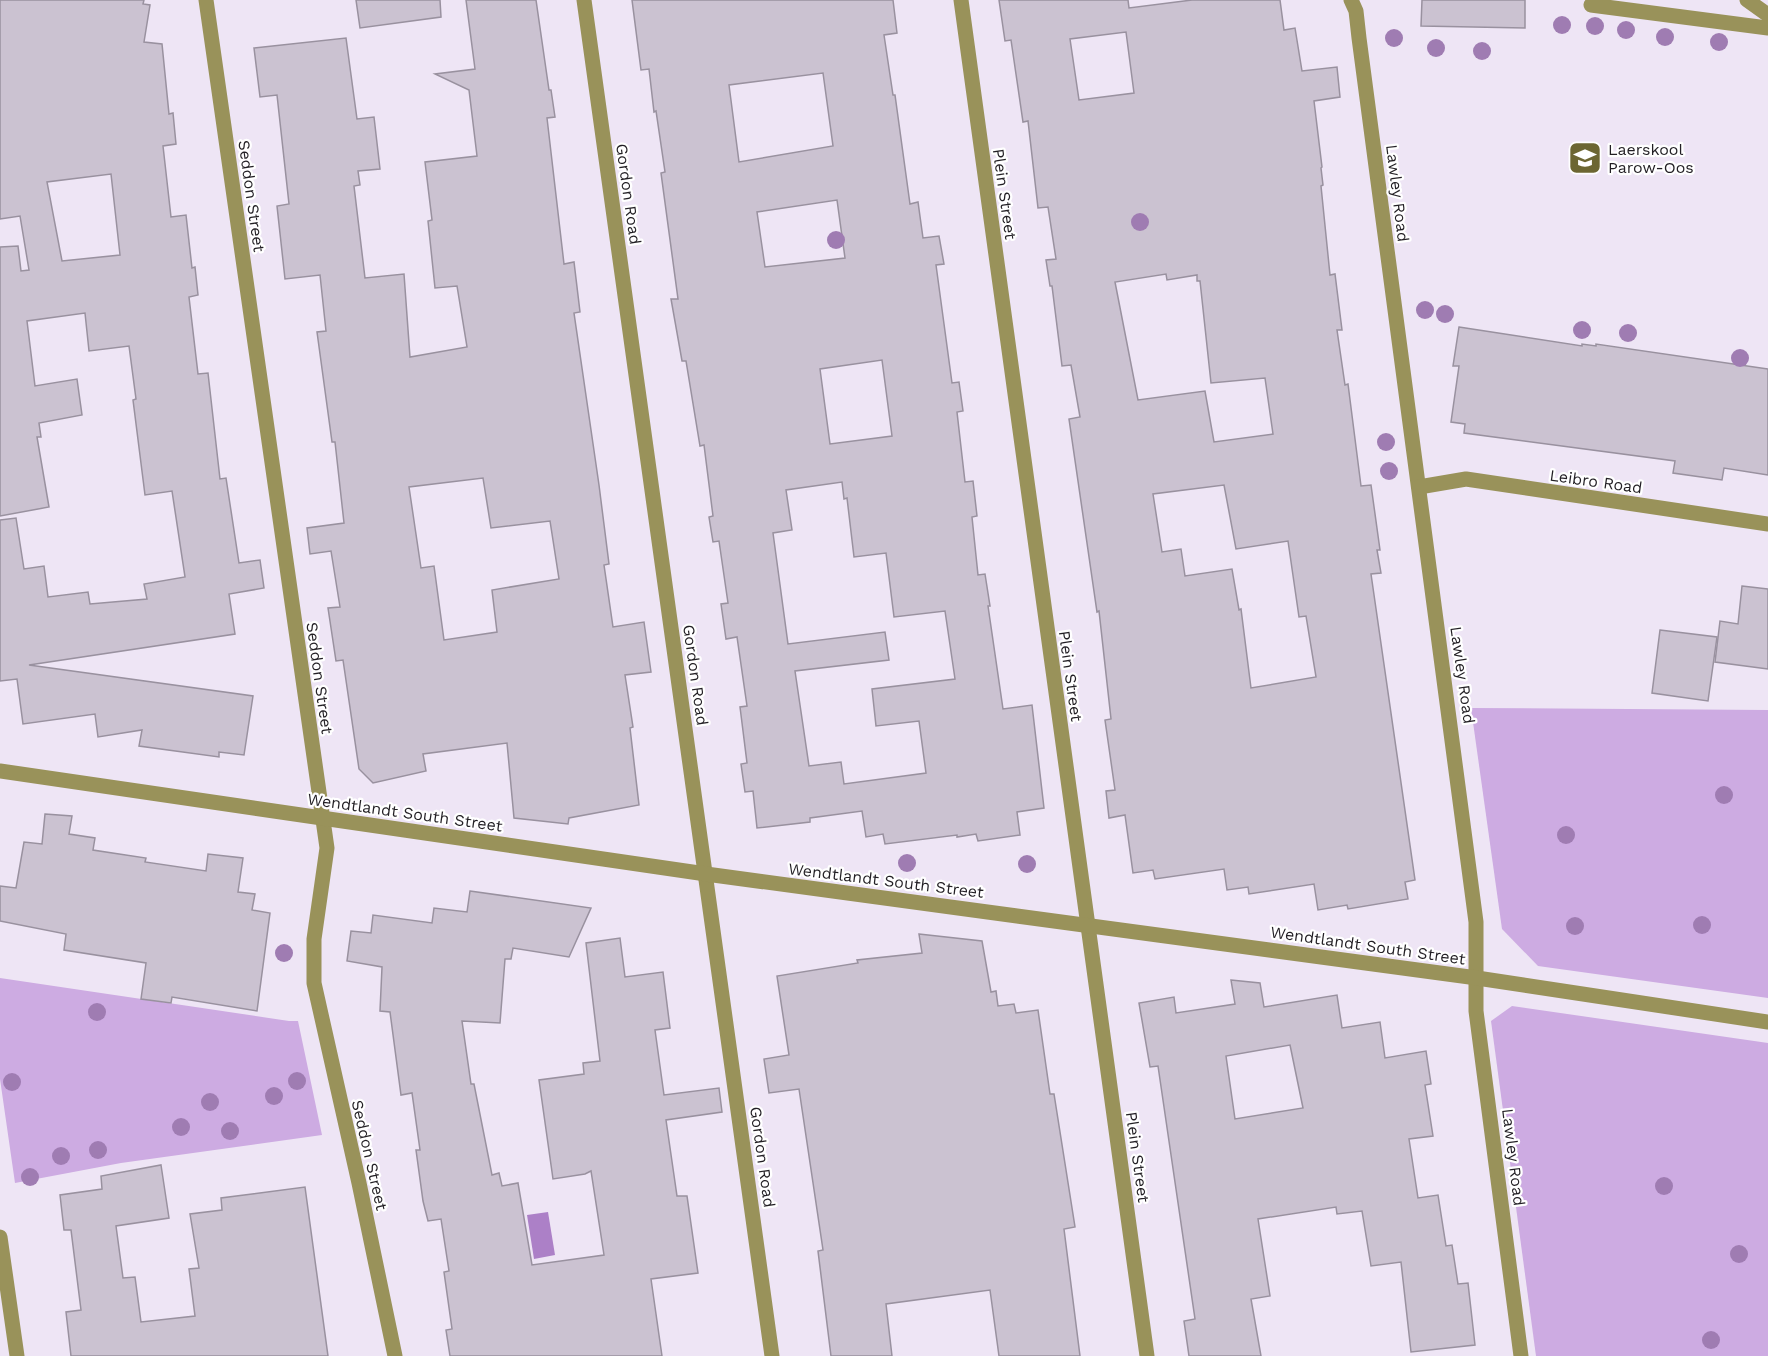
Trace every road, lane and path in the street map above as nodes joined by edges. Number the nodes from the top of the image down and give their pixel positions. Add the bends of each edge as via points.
1 (206, 0) edge
2 (584, 0) edge
3 (961, 0) edge
4 (1352, 0) edge
5 (1748, 0) edge
6 (1591, 5) dead end
7 (1768, 15) edge
8 (1768, 28) edge
9 (1419, 487) junction
10 (1768, 524) edge
11 (0, 771) edge
12 (323, 819) junction
13 (706, 874) junction
14 (1087, 924) junction
15 (1477, 978) junction
16 (1768, 1022) edge
17 (0, 1237) edge
18 (17, 1356) edge
19 (395, 1356) edge
20 (772, 1356) edge
21 (1147, 1356) edge
22 (1521, 1356) edge

1 - 12 street, Seddon Street
2 - 13 street, Gordon Road
3 - 14 street, Plein Street
4 - 9 street, Lawley Road
5 - 7 street
6 - 8 street
9 - 10 street, Leibro Road via 1466,479
9 - 15 street, Lawley Road via 1476,922
11 - 12 street, Wendtlandt South Street
12 - 13 street, Wendtlandt South Street
12 - 19 street, Seddon Street via 327,848 314,939 314,983
13 - 14 street, Wendtlandt South Street
13 - 20 street, Gordon Road
14 - 15 street, Wendtlandt South Street
14 - 21 street, Plein Street
15 - 16 street, Wendtlandt South Street
15 - 22 street, Lawley Road via 1476,1011
17 - 18 street

